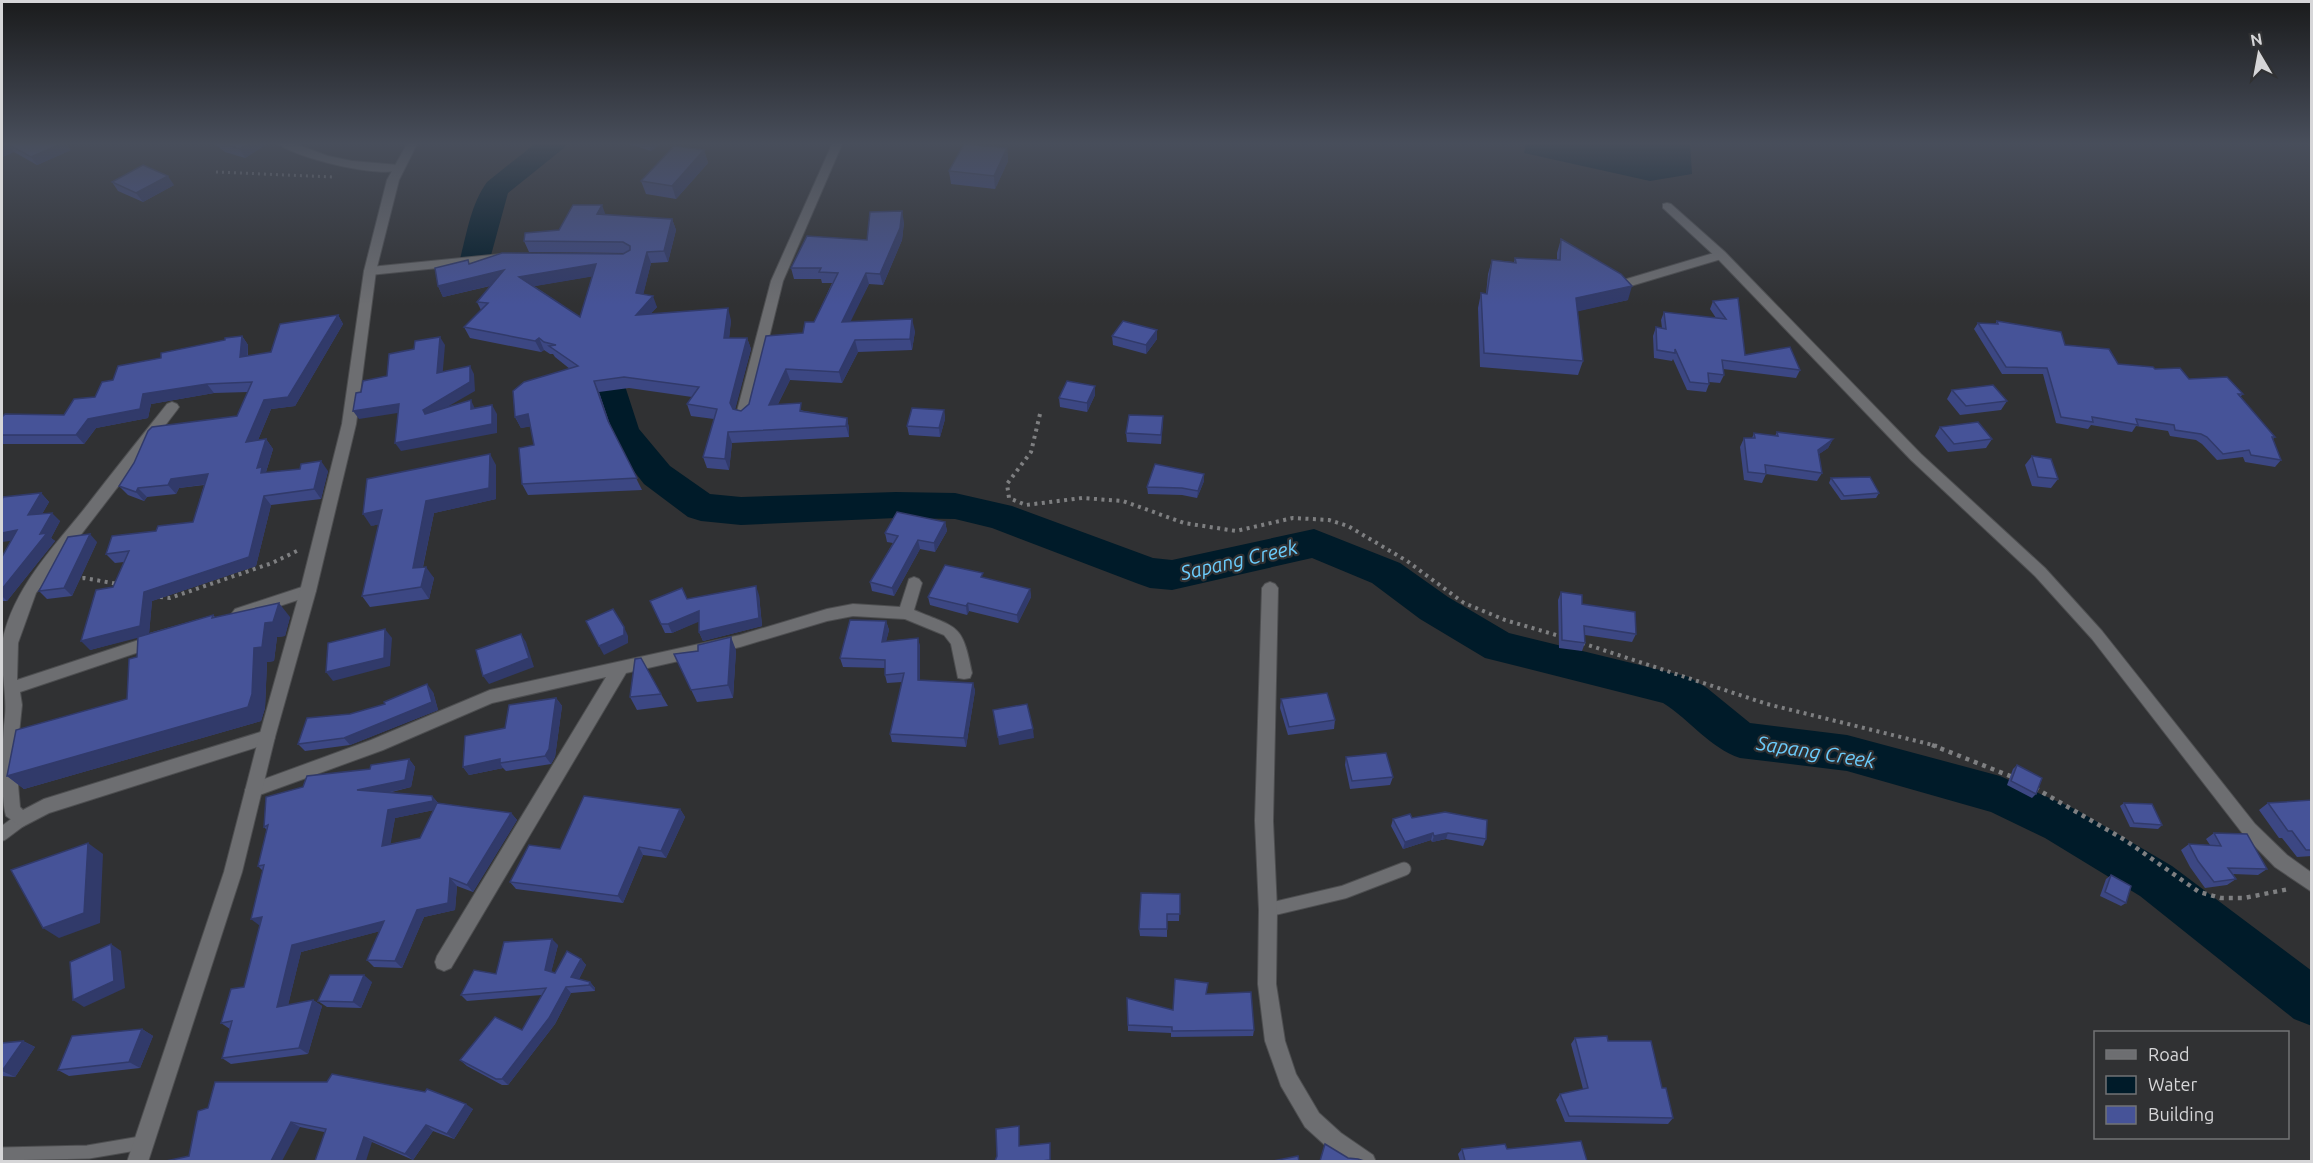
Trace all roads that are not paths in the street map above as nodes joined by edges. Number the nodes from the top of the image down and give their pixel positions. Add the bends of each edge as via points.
1 (389, 196) edge
2 (814, 196) edge
3 (1667, 206) dead end
4 (1721, 255) junction
5 (514, 258) edge
6 (370, 271) junction
7 (1627, 283) edge
8 (172, 407) dead end
9 (743, 415) edge
10 (914, 583) dead end
11 (1270, 588) dead end
12 (308, 591) junction
13 (906, 613) junction
14 (229, 617) edge
15 (171, 636) edge
16 (621, 667) junction
17 (964, 672) dead end
18 (12, 688) junction
19 (267, 737) junction
20 (254, 790) junction
21 (22, 819) junction
22 (2, 834) edge
23 (1404, 869) dead end
24 (2309, 883) edge
25 (1269, 910) junction
26 (444, 962) dead end
27 (141, 1143) junction
28 (2, 1154) edge
29 (136, 1161) edge
30 (1366, 1161) edge

1 - 6 street
2 - 9 street via 777,281
3 - 4 street
4 - 7 lane
4 - 24 street via 1916,457 2040,572 2111,652 2249,829
5 - 6 street
6 - 12 street via 349,424
8 - 18 street via 29,591 10,643 8,672
10 - 13 street
11 - 25 street via 1264,821
12 - 14 street
12 - 19 street
13 - 16 street via 875,609 836,613 740,641
13 - 17 street via 949,631 958,642
15 - 18 street
16 - 20 street via 490,698
16 - 26 street
18 - 21 street via 10,794 12,811
19 - 20 street
19 - 21 street via 44,807
20 - 27 street via 233,873
21 - 22 lane
23 - 25 lane via 1344,892
25 - 30 street via 1267,984 1275,1041 1288,1079 1312,1119 1334,1140
27 - 28 lane via 88,1152
27 - 29 street

